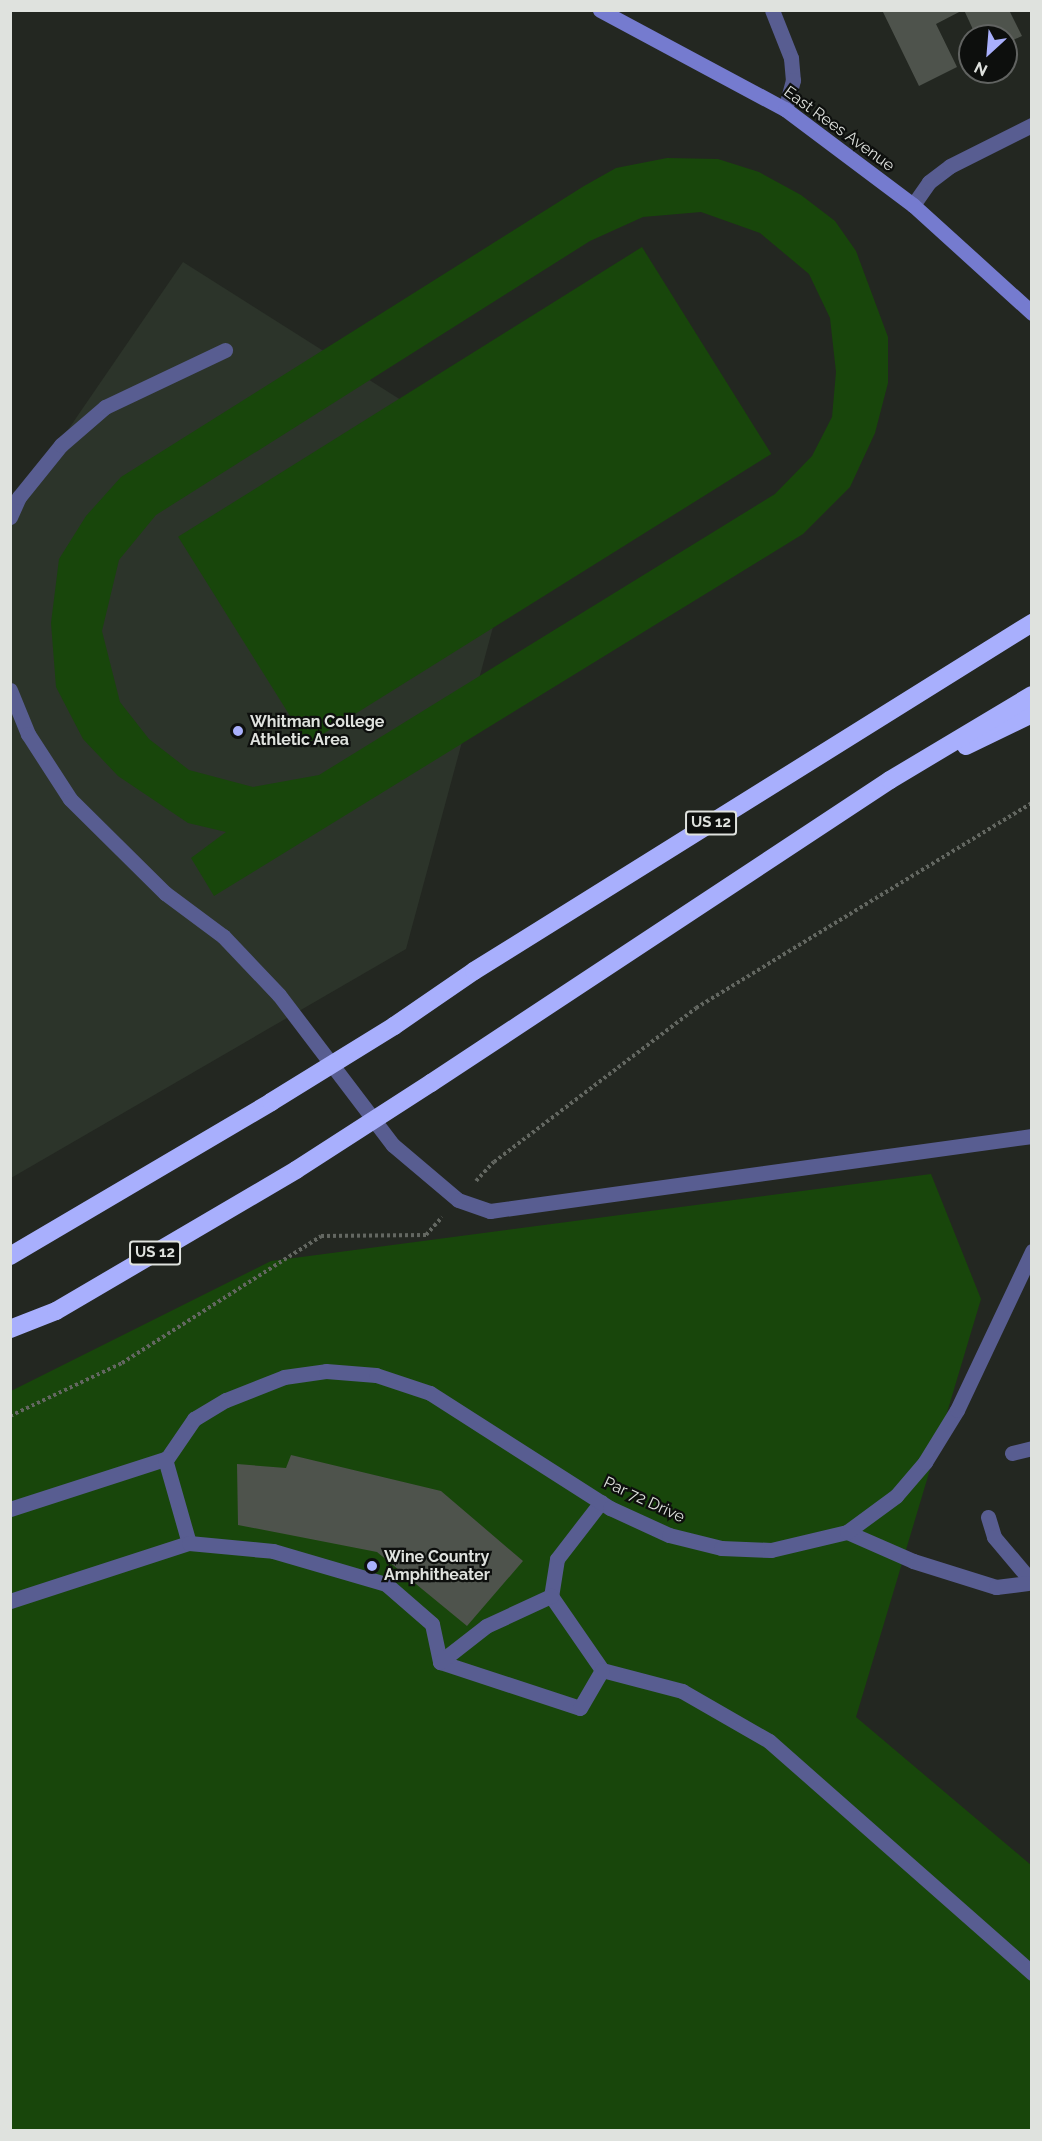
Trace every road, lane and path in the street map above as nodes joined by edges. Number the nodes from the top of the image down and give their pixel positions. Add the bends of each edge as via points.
1 (600, 10) edge
2 (772, 10) edge
3 (785, 109) junction
4 (1032, 125) edge
5 (913, 205) junction
6 (1032, 313) edge
7 (225, 350) dead end
8 (10, 517) edge
9 (1032, 623) edge
10 (10, 690) edge
11 (1032, 695) edge
12 (1032, 714) edge
13 (890, 780) junction
14 (1032, 803) edge
15 (1032, 1136) edge
16 (458, 1200) junction
17 (1032, 1251) edge
18 (10, 1256) edge
19 (10, 1329) edge
20 (10, 1416) edge
21 (1032, 1448) edge
22 (1012, 1453) dead end
23 (166, 1460) junction
24 (602, 1502) junction
25 (10, 1509) edge
26 (988, 1517) dead end
27 (847, 1532) junction
28 (189, 1543) junction
29 (1030, 1583) edge
30 (551, 1596) junction
31 (10, 1601) edge
32 (440, 1662) junction
33 (602, 1670) junction
34 (1032, 1972) edge

1 - 3 street, East Rees Avenue
2 - 3 street via 791,58 793,80
3 - 5 street, East Rees Avenue
4 - 5 street via 950,166 929,182
5 - 6 street, East Rees Avenue
7 - 8 street via 105,407 61,445 19,497
9 - 18 highway, US 12, bridge via 474,970 394,1026
10 - 16 street via 28,734 70,799 165,893 223,936 279,995 393,1145
11 - 13 highway, US 12
12 - 13 highway
13 - 19 highway, US 12, bridge via 296,1170 56,1311
14 - 16 path via 696,1008 494,1162
15 - 16 street via 490,1211
16 - 20 path via 426,1235 321,1236 122,1363
17 - 27 street, Par 72 Drive via 957,1410 925,1462 896,1496
21 - 22 street
23 - 24 street, Par 72 Drive via 194,1419 226,1400 284,1377 326,1371 376,1375 430,1394
23 - 25 street
23 - 28 street
24 - 27 street, Par 72 Drive via 669,1535 721,1548 771,1550
24 - 30 street via 557,1559
26 - 29 street via 994,1537
27 - 29 street via 913,1561 996,1587
28 - 31 street
28 - 32 street via 273,1551 386,1584 432,1624
30 - 32 street via 486,1626
30 - 33 street
32 - 33 street via 579,1708
33 - 34 street via 682,1691 769,1741

